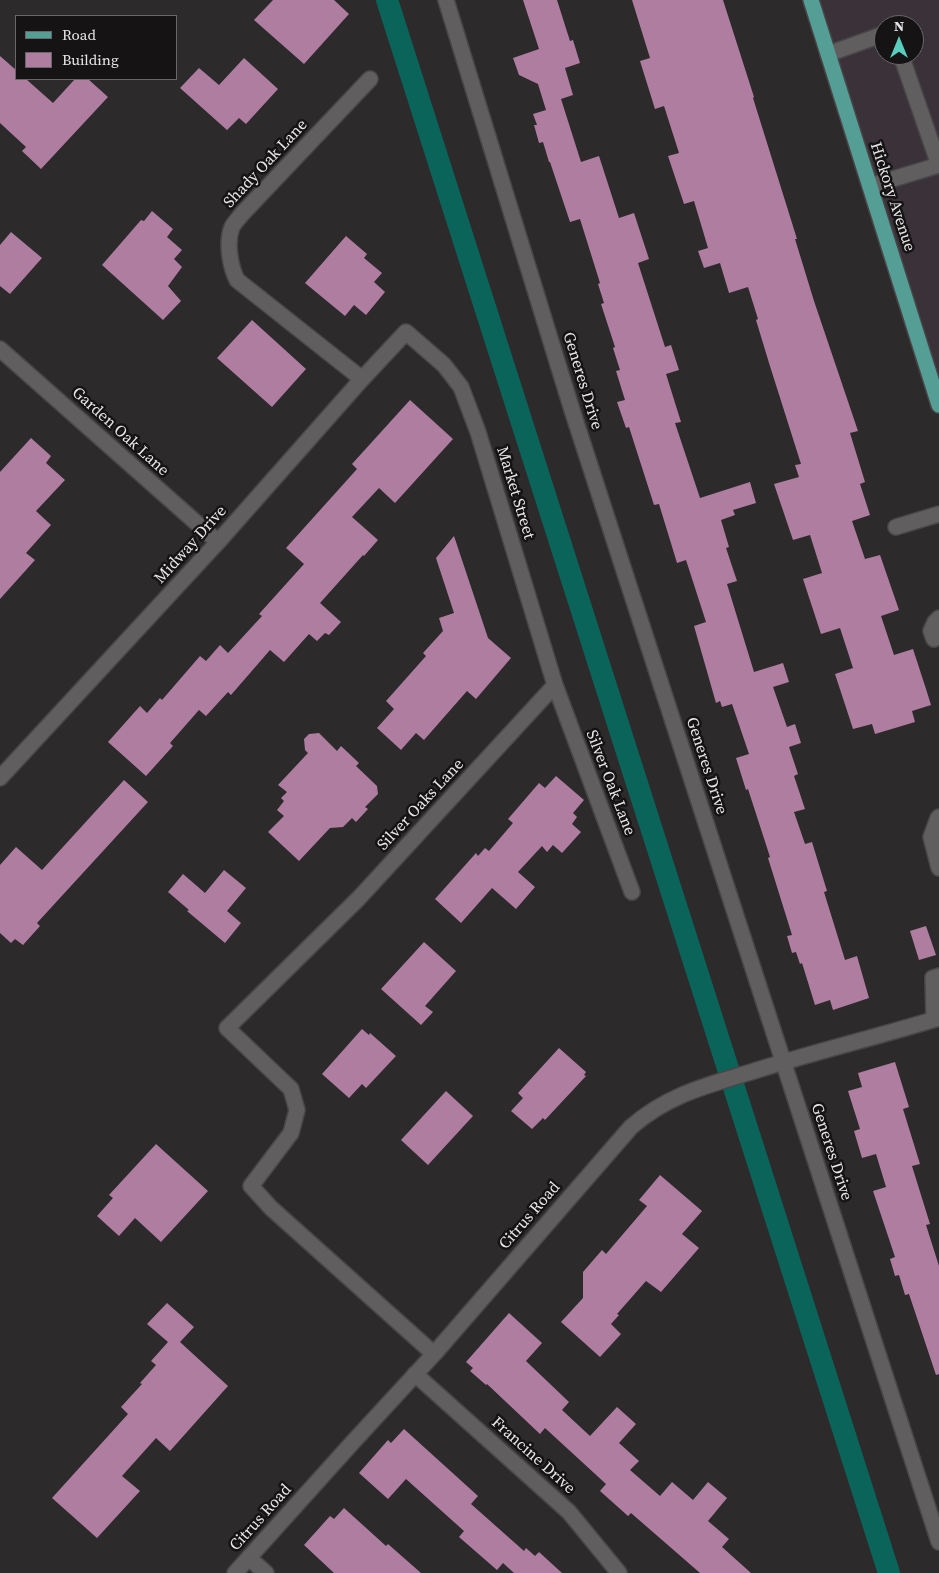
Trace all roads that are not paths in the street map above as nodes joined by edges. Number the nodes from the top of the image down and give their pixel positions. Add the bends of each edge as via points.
1 (446, 0) edge
2 (811, 0) edge
3 (874, 38) edge
4 (828, 54) junction
5 (904, 65) edge
6 (370, 79) dead end
7 (870, 186) junction
8 (406, 332) joint
9 (0, 349) edge
10 (362, 379) junction
11 (939, 405) edge
12 (939, 514) edge
13 (896, 527) dead end
14 (218, 542) junction
15 (939, 618) edge
16 (934, 639) dead end
17 (555, 686) junction
18 (0, 778) edge
19 (939, 817) edge
20 (939, 868) edge
21 (632, 892) dead end
22 (939, 976) edge
23 (937, 1018) edge
24 (778, 1063) junction
25 (434, 1354) junction
26 (415, 1374) junction
27 (939, 1542) edge
28 (249, 1558) junction
29 (235, 1573) edge
30 (266, 1573) edge
31 (619, 1573) edge

1 - 24 street, Generes Drive
2 - 4 main road, Hickory Avenue
3 - 4 street
4 - 7 main road, Hickory Avenue
5 - 7 street via 939,165
6 - 10 street, Shady Oak Lane via 242,214 232,227 230,241 232,270 237,280
7 - 11 main road, Hickory Avenue
8 - 10 street, Midway Drive
8 - 17 street, Market Street via 444,365 461,388 478,432
9 - 14 street, Garden Oak Lane
10 - 14 street, Midway Drive
12 - 13 street
14 - 18 street, Midway Drive
15 - 16 street via 931,631
17 - 21 street, Silver Oak Lane
17 - 25 street, Silver Oaks Lane via 359,898 227,1028 291,1089 297,1110 291,1133 251,1186 271,1208
19 - 20 street via 931,837
22 - 23 street via 933,978
23 - 24 street, Citrus Road
24 - 25 street, Citrus Road via 674,1097 646,1114 631,1127
24 - 27 street, Generes Drive
25 - 26 street, Citrus Road
26 - 28 street, Citrus Road
26 - 31 street, Francine Drive via 569,1512
28 - 29 street, Citrus Road
28 - 30 street

